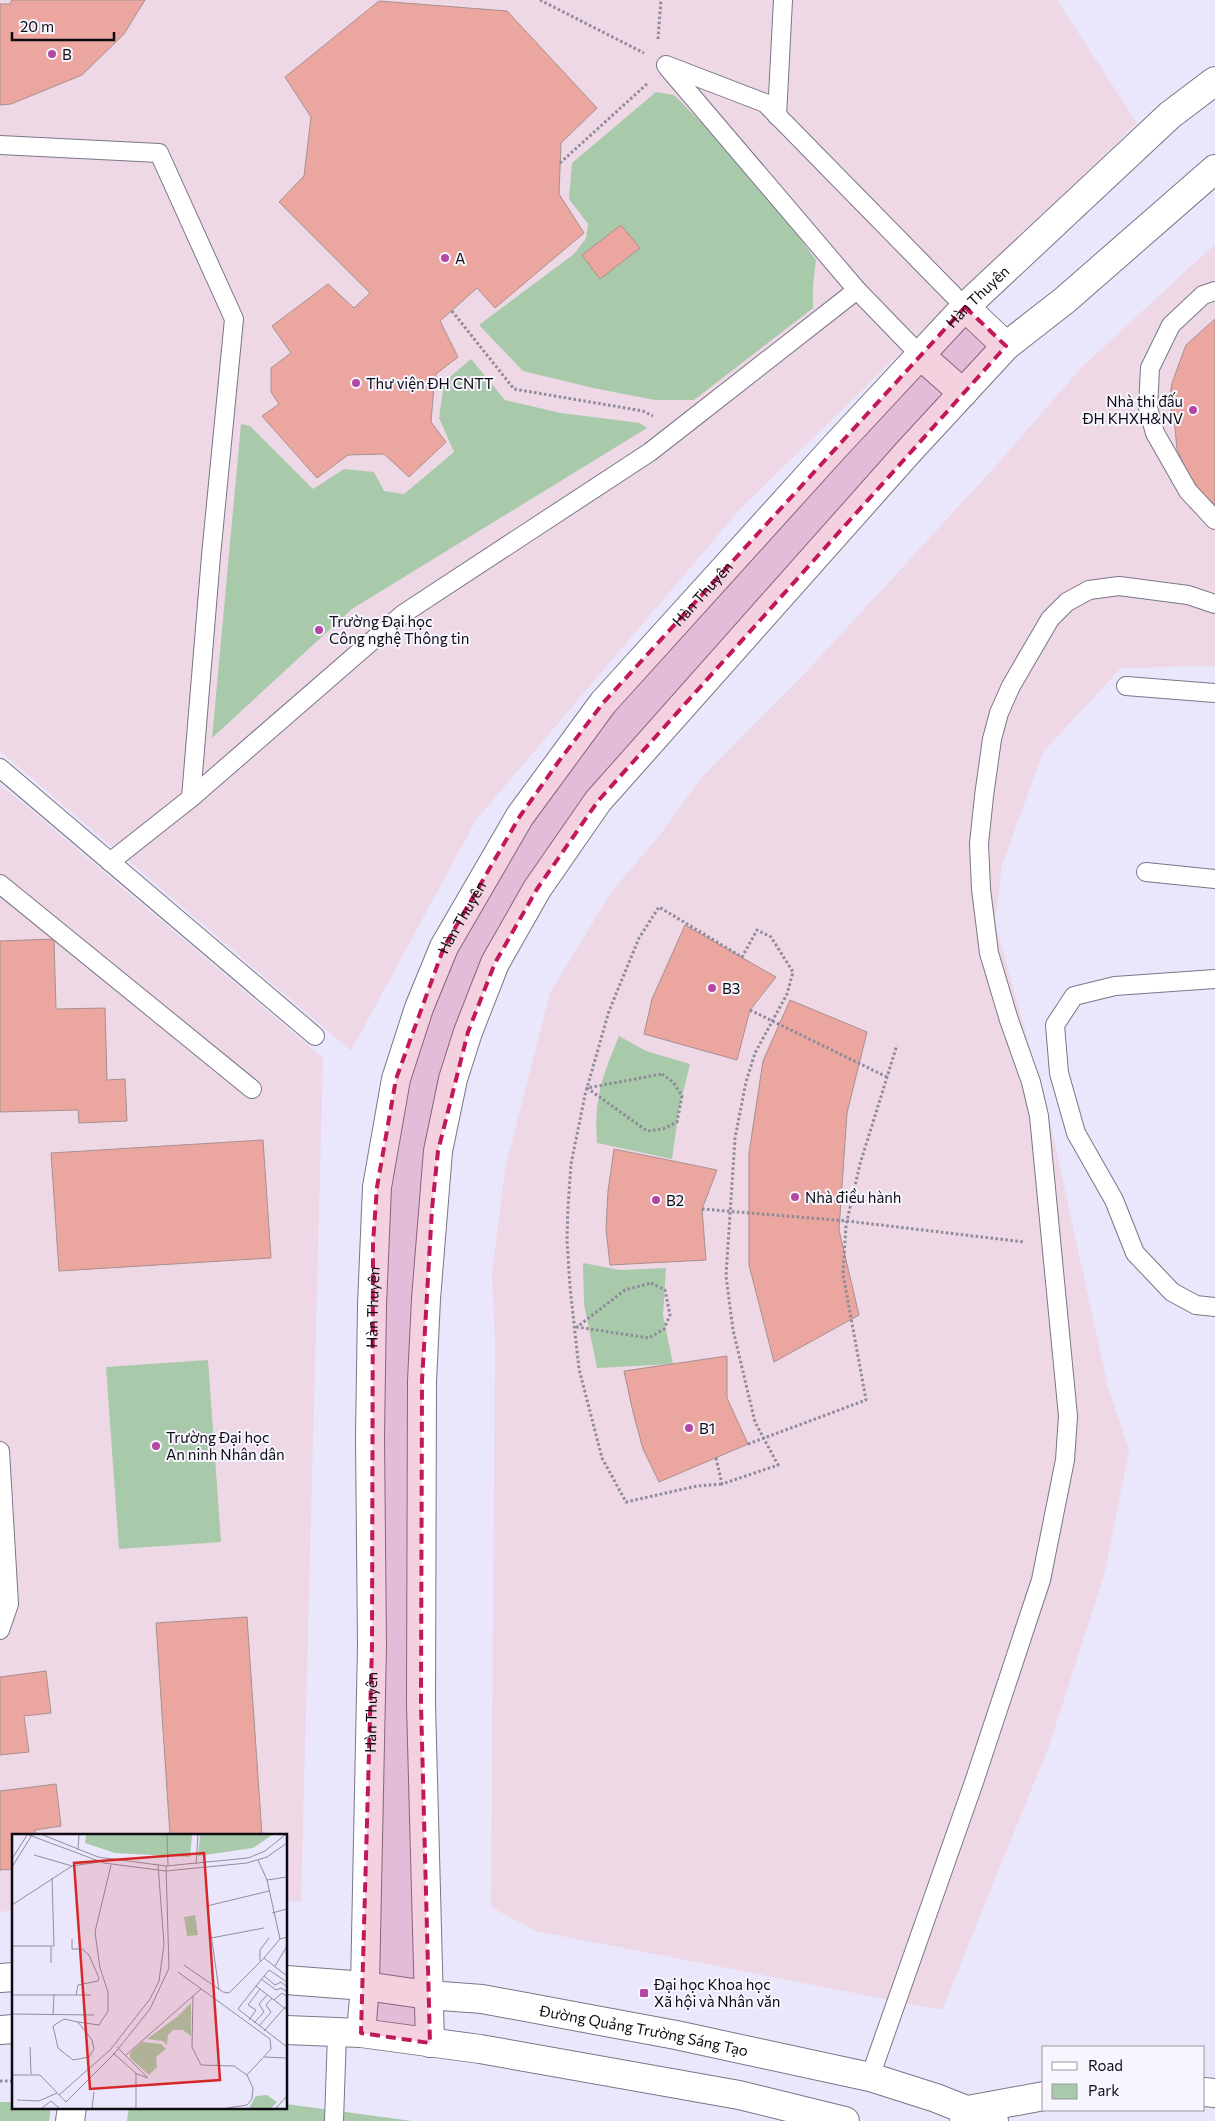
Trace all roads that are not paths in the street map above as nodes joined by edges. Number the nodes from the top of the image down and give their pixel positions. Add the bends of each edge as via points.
1 (783, 0) edge
2 (1215, 81) edge
3 (777, 116) junction
4 (0, 145) edge
5 (1215, 169) edge
6 (857, 290) junction
7 (1215, 291) edge
8 (965, 307) junction
9 (1006, 346) junction
10 (921, 356) junction
11 (962, 393) junction
12 (1215, 520) edge
13 (1215, 604) edge
14 (1126, 686) dead end
15 (1215, 693) edge
16 (0, 768) edge
17 (191, 798) junction
18 (110, 862) junction
19 (1146, 872) dead end
20 (1215, 879) edge
21 (0, 884) edge
22 (1215, 978) edge
23 (314, 1036) dead end
24 (252, 1089) dead end
25 (1215, 1307) edge
26 (0, 1451) edge
27 (0, 1630) edge
28 (288, 1980) edge
29 (365, 1986) junction
30 (428, 1995) junction
31 (288, 2030) edge
32 (349, 2033) junction
33 (430, 2042) junction
34 (870, 2077) junction
35 (1042, 2097) edge
36 (72, 2108) edge
37 (966, 2116) edge
38 (70, 2121) edge
39 (334, 2121) edge
40 (845, 2121) edge
41 (994, 2121) edge

1 - 3 lane
2 - 8 street, Hàn Thuyên via 1170,115
3 - 6 lane via 765,104 662,63
3 - 8 lane
4 - 17 lane via 159,153 234,319
5 - 9 street via 1065,300
6 - 10 lane
6 - 17 lane via 641,457 403,614
7 - 12 lane via 1203,295 1171,325 1150,368 1148,408 1155,433 1188,491
8 - 9 street
8 - 10 street, Hàn Thuyên
9 - 11 street
10 - 11 street
10 - 29 street, Hàn Thuyên via 603,703 520,816 444,947 419,1008 396,1079 377,1187 373,1243 370,1437 372,1646
11 - 30 street via 598,801 537,889 495,963 468,1032 438,1151 422,1381 421,1704
13 - 34 lane via 1188,595 1119,586 1089,590 1067,602 1050,620 1011,686 992,738 979,844 981,890 989,953 1039,1116 1068,1416 1065,1460 1041,1580
14 - 15 lane
16 - 18 lane
17 - 18 lane
18 - 23 lane
19 - 20 lane
21 - 24 lane
22 - 25 lane via 1116,986 1074,996 1055,1025 1059,1073 1076,1133 1114,1200 1134,1253 1172,1292 1196,1305
26 - 27 lane via 9,1604
28 - 29 street, Đường Quảng Trường Sáng Tạo
29 - 30 street, Đường Quảng Trường Sáng Tạo
29 - 32 street, Hàn Thuyên
30 - 33 street
30 - 34 street, Đường Quảng Trường Sáng Tạo via 482,1999 676,2035
31 - 32 street
32 - 33 street
32 - 39 lane
33 - 40 street via 739,2096
34 - 37 street, Đường Quảng Trường Sáng Tạo via 936,2098
35 - 37 street
36 - 38 street
37 - 41 street, Đường Quảng Trường Sáng Tạo

